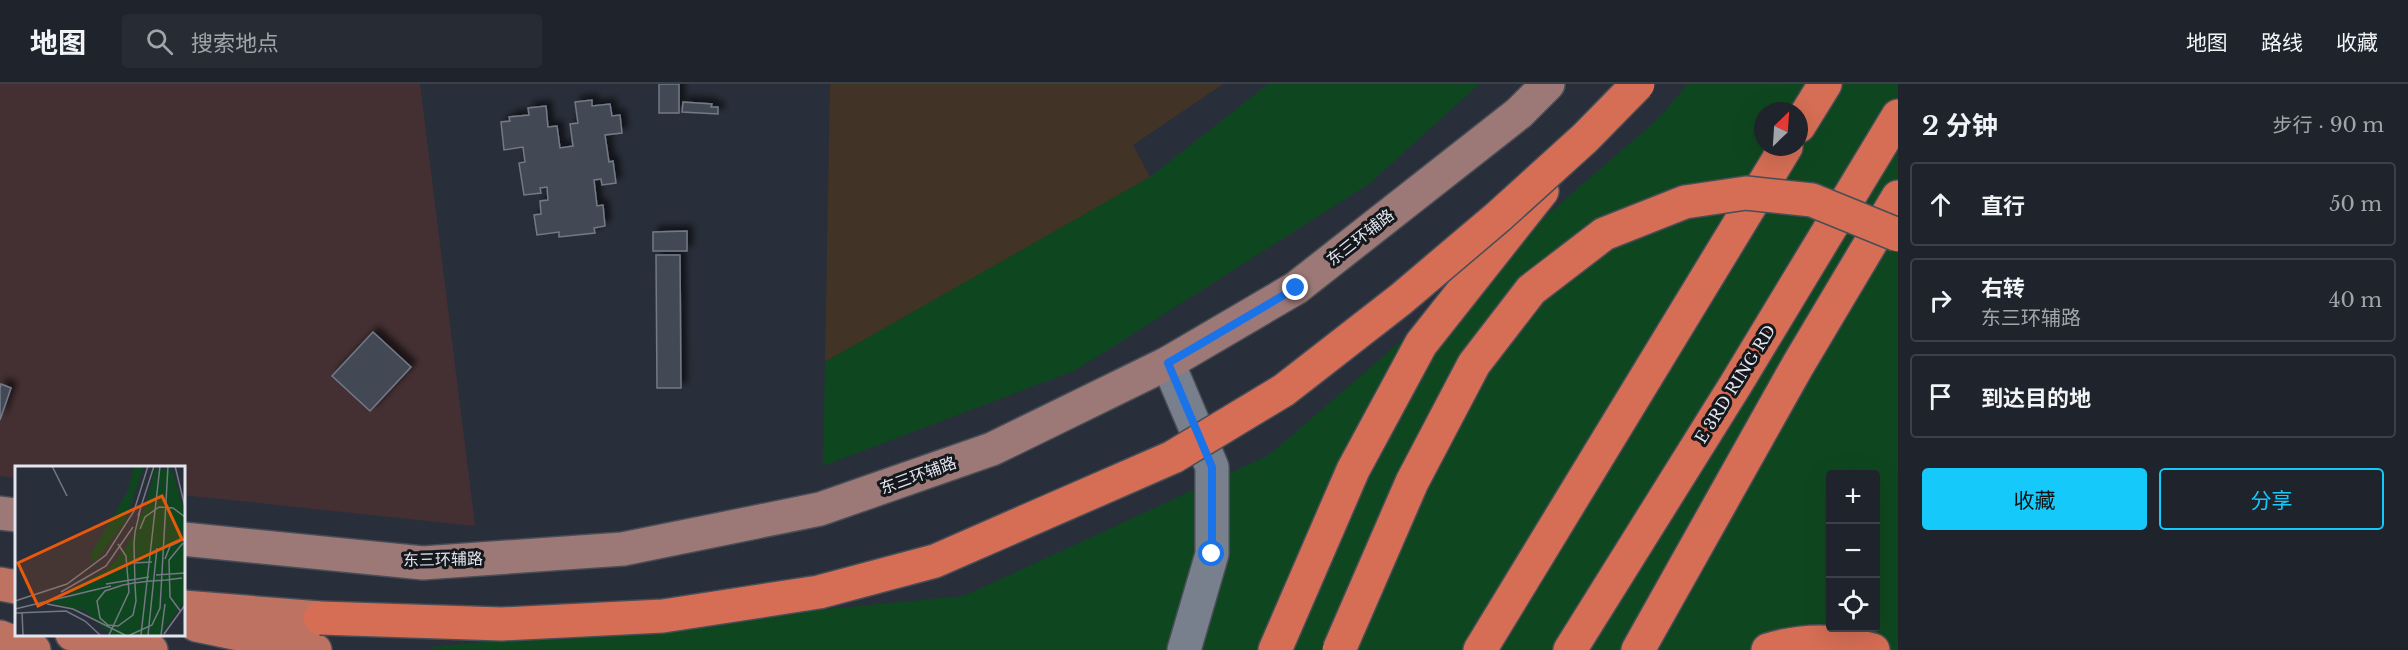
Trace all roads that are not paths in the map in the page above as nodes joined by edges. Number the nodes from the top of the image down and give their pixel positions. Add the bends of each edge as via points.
1 (1548, 84) edge
2 (1638, 84) edge
3 (1825, 84) edge
4 (1808, 111) edge
5 (1898, 116) edge
6 (1585, 138) junction
7 (1781, 156) edge
8 (1898, 197) edge
9 (1898, 235) edge
10 (1168, 363) junction
11 (0, 513) edge
12 (15, 515) edge
13 (184, 539) edge
14 (0, 584) edge
15 (15, 587) edge
16 (184, 607) edge
17 (320, 618) joint
18 (0, 619) edge
19 (15, 622) edge
20 (184, 622) edge
21 (81, 635) edge
22 (0, 637) edge
23 (1575, 641) edge
24 (1188, 649) edge
25 (34, 650) edge
26 (151, 650) edge
27 (315, 650) edge
28 (1275, 650) edge
29 (1339, 650) edge
30 (1480, 650) edge
31 (1638, 650) edge
32 (1768, 650) edge
33 (1873, 650) edge

1 - 10 main road, 东三环辅路 via 1519,113 1296,288
2 - 6 highway, bridge
3 - 4 highway
5 - 23 highway, E 3RD RING RD
6 - 17 highway, bridge via 1401,299 1284,390 1173,457 935,561 819,592 663,616 502,624
6 - 28 highway, bridge via 1421,344 1353,470
7 - 30 highway
8 - 31 highway via 1798,365
9 - 29 highway, bridge via 1812,200 1746,192 1685,202 1604,234 1531,290 1474,364 1412,482
10 - 13 main road, 东三环辅路 via 992,449 820,509 623,549 423,563
10 - 24 street via 1212,467 1212,554
11 - 12 main road
14 - 15 main road
16 - 17 main road
18 - 19 main road
20 - 27 main road
21 - 26 main road
22 - 25 main road
32 - 33 highway via 1792,642 1853,644

